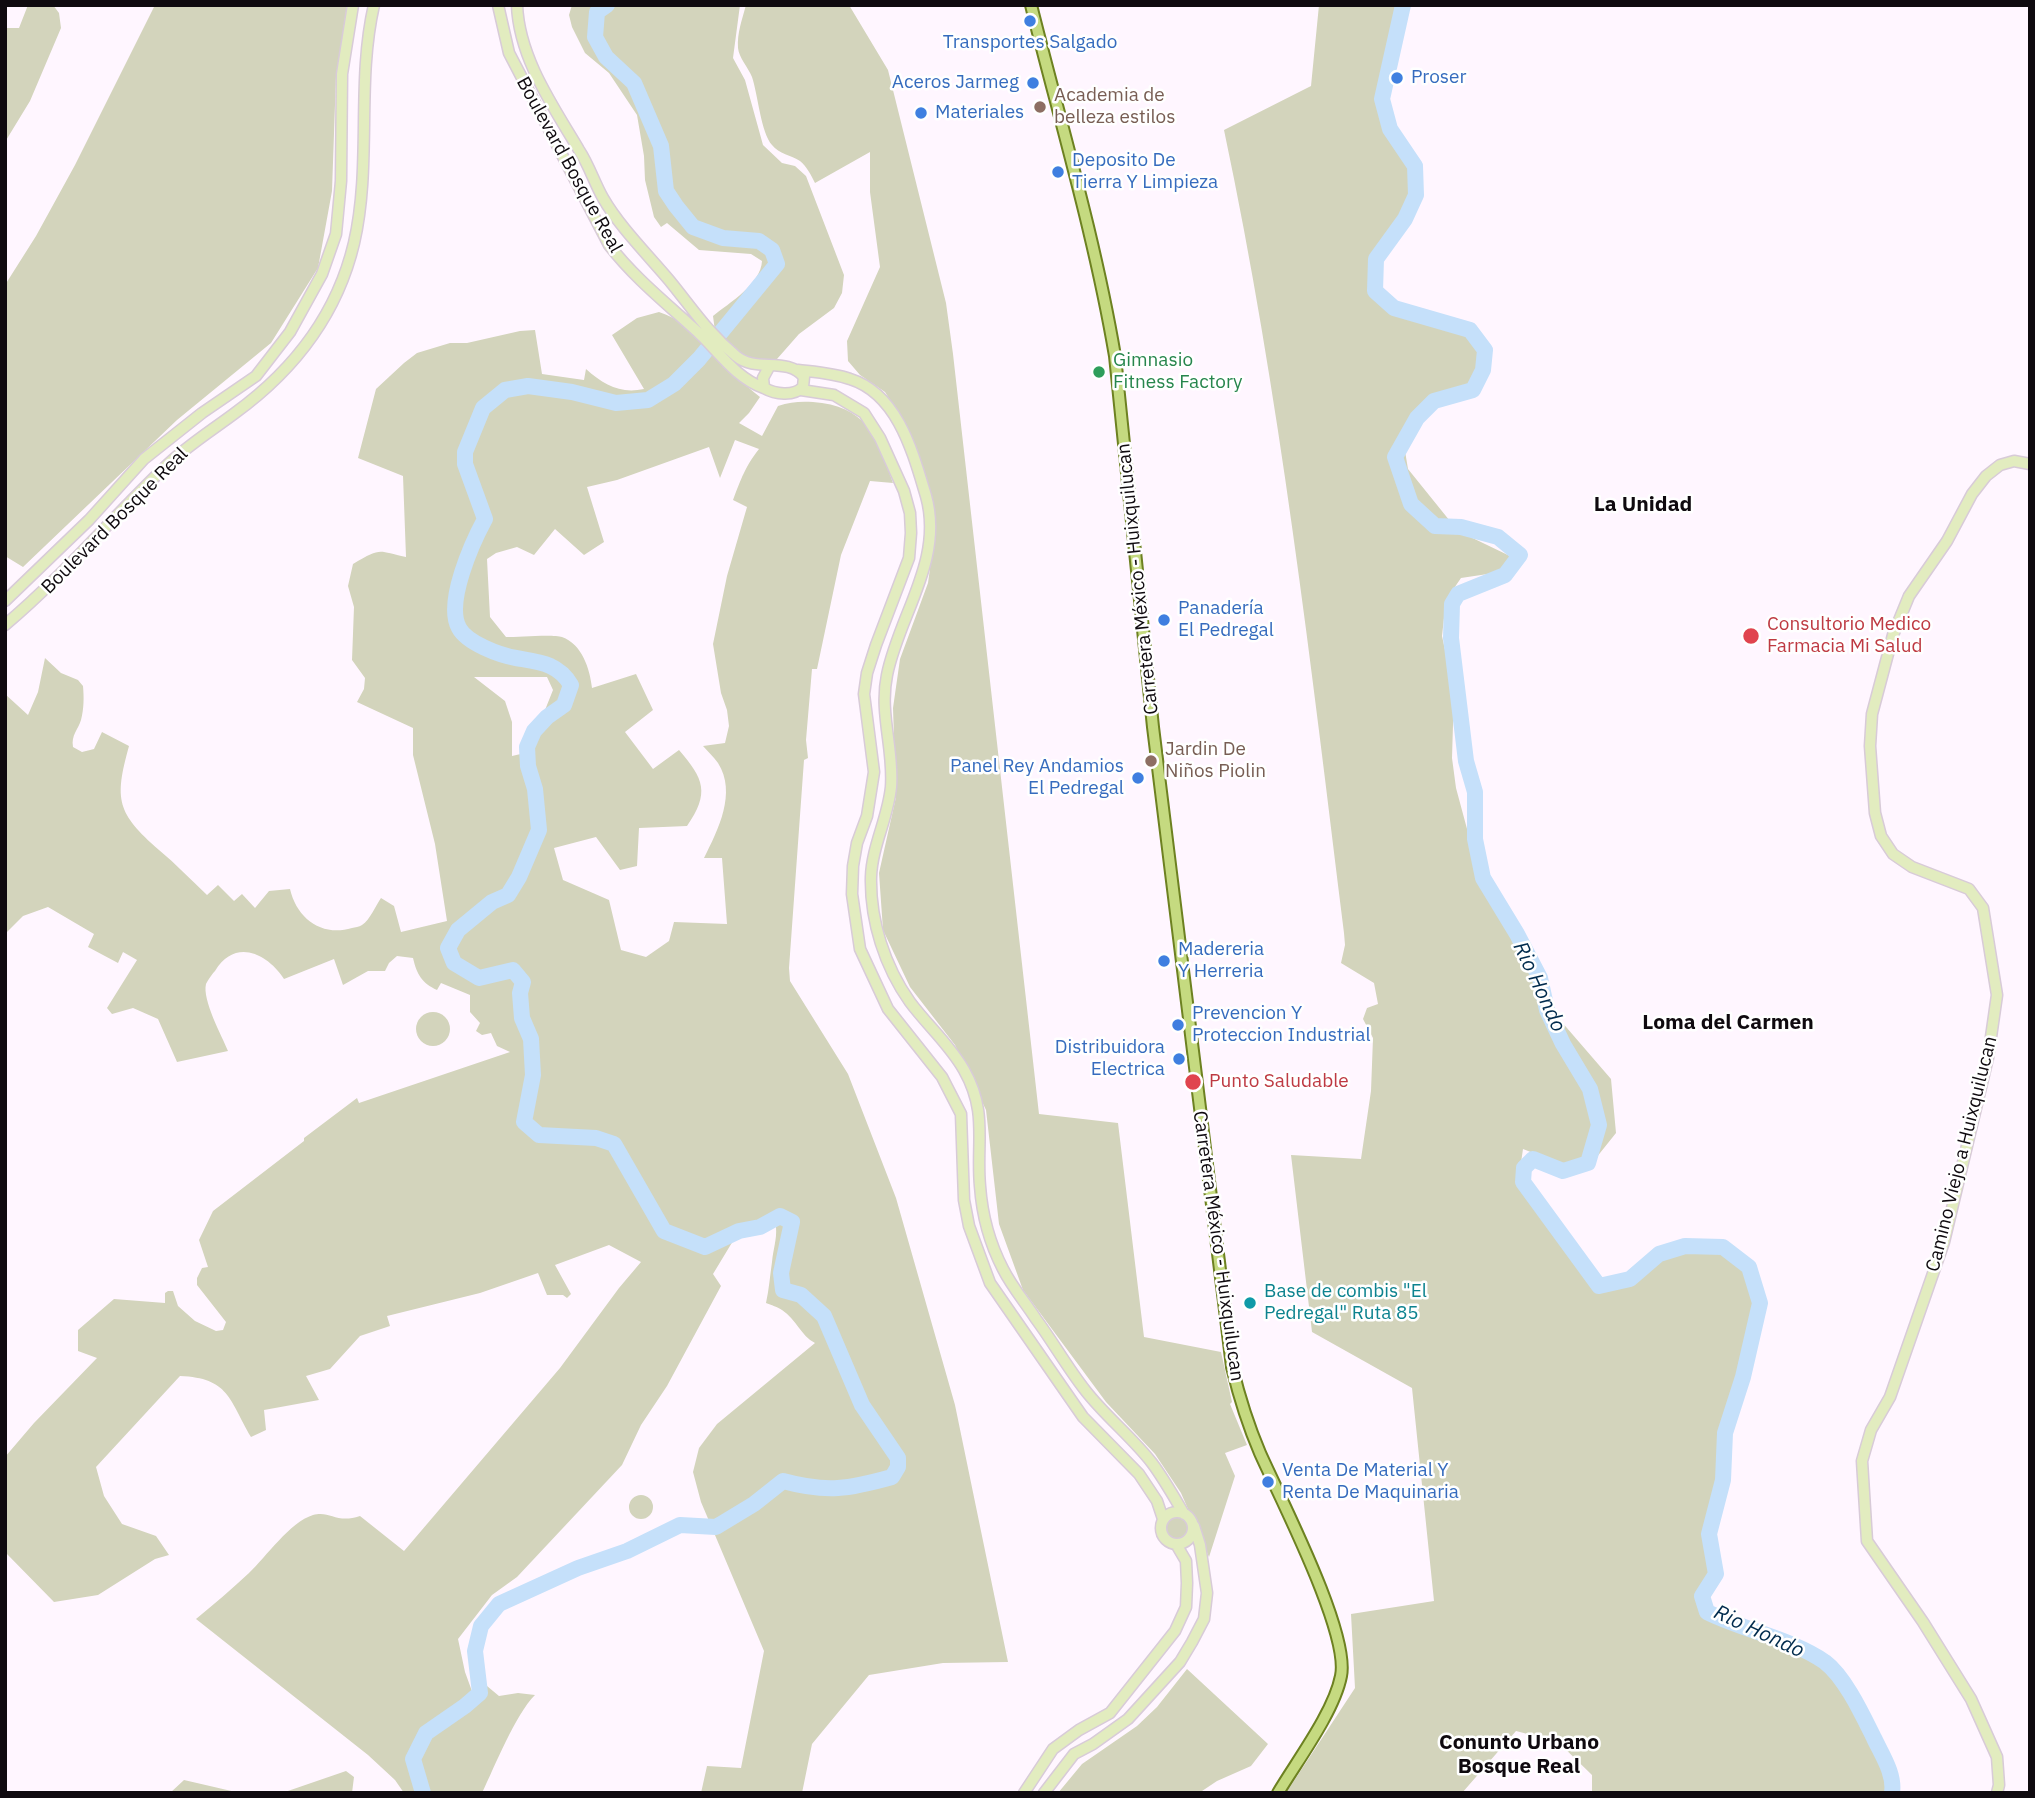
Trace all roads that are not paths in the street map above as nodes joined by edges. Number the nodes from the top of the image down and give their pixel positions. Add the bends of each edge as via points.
1 (352, 5) edge
2 (374, 5) edge
3 (498, 5) edge
4 (517, 5) edge
5 (1031, 5) edge
6 (702, 331) junction
7 (735, 361) junction
8 (769, 367) junction
9 (798, 370) junction
10 (764, 388) junction
11 (801, 390) junction
12 (2030, 464) edge
13 (5, 601) edge
14 (5, 625) edge
15 (1184, 1514) junction
16 (1163, 1519) junction
17 (1194, 1526) junction
18 (1176, 1544) junction
19 (1024, 1793) edge
20 (1044, 1793) edge
21 (1278, 1793) edge
22 (1997, 1793) edge

1 - 13 street, Boulevard Bosque Real via 342,74 336,234 322,274 290,332 256,376 144,459
2 - 14 street, Boulevard Bosque Real via 365,75 359,216 347,268 320,325 289,368 165,466
3 - 6 street, Boulevard Bosque Real via 509,53 609,245 632,272
4 - 6 street, Boulevard Bosque Real via 528,53 603,198
5 - 21 main road, Carretera México - Huixquilucan via 1115,356 1153,727 1232,1367 1241,1403 1312,1568 1342,1652 1342,1674 1334,1697
6 - 7 street, Boulevard Bosque Real
7 - 8 street, Boulevard Bosque Real
7 - 10 street, Boulevard Bosque Real via 740,375
8 - 9 street
8 - 10 street
9 - 11 street via 805,380
9 - 15 street via 854,379 884,398 914,463 931,523 917,594 892,654 884,696 891,791 871,878 884,953 910,1002 964,1070 973,1092 981,1115 984,1211 1003,1269 1085,1391 1152,1463
10 - 11 street via 787,393
11 - 16 street via 834,395 864,412 880,438 910,513 908,558 876,645 864,694 874,772 853,866 860,949 888,1009 942,1077 961,1114 964,1200 990,1283 1083,1417 1139,1474
12 - 22 street, Camino Viejo a Huixquilucan via 2014,461 1986,475 1909,596 1893,635 1870,746 1881,836 1893,854 1912,867 1969,889 1983,908 1997,995 1989,1058 1944,1242 1890,1397 1871,1430 1862,1461 1867,1541 1971,1699 1997,1757
15 - 16 street via 1173,1512
15 - 17 street
16 - 18 street via 1164,1538
17 - 18 street via 1190,1539
17 - 20 street via 1207,1593 1203,1619 1192,1643 1128,1719 1074,1754
18 - 19 street via 1186,1561 1187,1583 1186,1607 1175,1631 1110,1713 1053,1749

